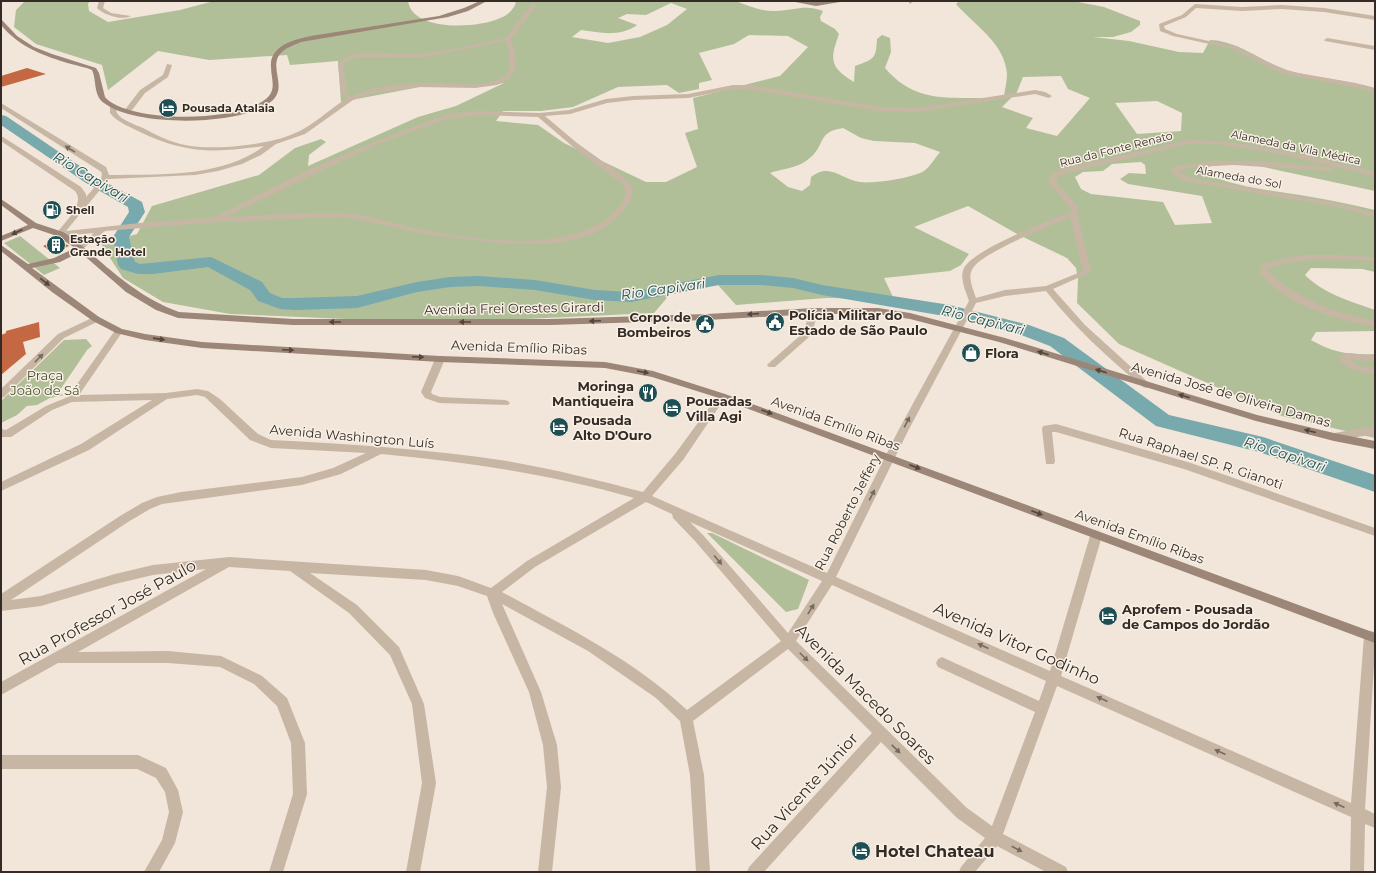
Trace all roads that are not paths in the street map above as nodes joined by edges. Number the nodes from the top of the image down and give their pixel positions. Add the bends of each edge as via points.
1 (102, 1) edge
2 (484, 1) edge
3 (793, 1) edge
4 (843, 1) edge
5 (1203, 1) edge
6 (1230, 2) edge
7 (534, 5) dead end
8 (1195, 6) junction
9 (128, 16) dead end
10 (1375, 18) edge
11 (1, 21) edge
12 (508, 39) junction
13 (1327, 40) dead end
14 (1375, 48) edge
15 (169, 64) dead end
16 (1375, 91) edge
17 (1049, 96) dead end
18 (350, 100) junction
19 (1, 105) edge
20 (112, 106) junction
21 (128, 111) junction
22 (540, 115) junction
23 (1, 138) edge
24 (275, 141) junction
25 (1189, 142) joint
26 (1366, 173) junction
27 (1375, 174) edge
28 (105, 179) junction
29 (1, 201) edge
30 (82, 206) junction
31 (1073, 213) junction
32 (1375, 215) edge
33 (216, 220) junction
34 (33, 225) junction
35 (103, 229) junction
36 (61, 234) junction
37 (1, 239) edge
38 (2, 249) edge
39 (80, 249) junction
40 (1375, 259) edge
41 (26, 267) junction
42 (1048, 288) junction
43 (972, 303) junction
44 (814, 311) junction
45 (96, 319) junction
46 (1375, 324) edge
47 (959, 326) junction
48 (119, 331) junction
49 (440, 359) junction
50 (1375, 359) edge
51 (772, 365) dead end
52 (1080, 365) joint
53 (1375, 371) edge
54 (1146, 385) junction
55 (1, 395) edge
56 (166, 396) junction
57 (722, 396) junction
58 (71, 399) junction
59 (505, 403) dead end
60 (1375, 430) edge
61 (3, 436) edge
62 (1334, 437) junction
63 (1375, 445) edge
64 (383, 450) junction
65 (890, 458) junction
66 (1050, 461) dead end
67 (1, 487) edge
68 (645, 497) junction
69 (672, 511) junction
70 (712, 528) junction
71 (1375, 532) edge
72 (1096, 536) junction
73 (699, 538) junction
74 (229, 562) junction
75 (293, 567) junction
76 (830, 578) junction
77 (492, 593) junction
78 (1, 600) edge
79 (1, 606) edge
80 (1373, 637) edge
81 (789, 642) junction
82 (59, 658) junction
83 (942, 663) dead end
84 (1054, 678) junction
85 (1, 689) edge
86 (1042, 709) junction
87 (686, 718) junction
88 (880, 733) junction
89 (1, 762) edge
90 (1357, 813) junction
91 (1375, 820) edge
92 (994, 837) junction
93 (151, 872) edge
94 (276, 872) edge
95 (413, 872) edge
96 (545, 872) edge
97 (703, 872) edge
98 (754, 872) edge
99 (966, 872) edge
100 (1061, 872) edge
101 (1357, 872) edge

1 - 9 street via 100,8 103,12
2 - 21 street via 450,15 314,37 290,44 276,55 272,62 277,84 271,98 252,109 229,116 201,119 153,116
3 - 4 street via 816,4
5 - 6 street
5 - 8 street
7 - 12 street
8 - 10 street via 1242,9 1282,7 1338,11
8 - 16 street via 1184,16 1161,25 1162,30 1234,48 1285,73
11 - 20 street via 10,34 28,47 94,69 100,94
12 - 18 street via 513,66 511,74 497,82 477,86 398,86
12 - 18 street via 420,55 368,54 350,57 341,65 344,93
13 - 14 street
15 - 21 street via 166,77 138,96 134,106
17 - 22 street via 1028,92 918,110 879,109 748,87 732,87 688,96 606,101 570,112
18 - 24 street via 309,128
28 -> 19 street via 106,173 103,169
20 - 21 street
20 - 24 street via 113,113 118,118 176,145 208,149
22 - 33 street via 478,112 445,117 376,143
22 - 33 street via 582,152 614,173 629,187 630,193 622,210 588,234 552,242 532,242 423,232 361,217 341,215
23 - 30 street via 78,188 82,194
24 - 28 street via 256,156 222,167
25 - 26 street, Alameda da Vila Médica via 1237,144
25 - 31 street, Rua da Fonte Renato via 1084,166 1055,176 1052,182 1071,202 1075,208
26 - 27 street, Alameda da Vila Médica
26 - 32 street, Alameda do Sol via 1244,161 1194,164 1176,168 1174,171 1184,178 1201,182 1327,203
28 - 30 street
29 - 34 street, Avenida Frei Orestes Girardi
30 - 36 street
31 - 42 street via 1087,272
31 - 43 street via 998,247 975,261 968,268 966,278
33 - 35 street
34 - 36 street, Avenida Frei Orestes Girardi
34 -> 37 street
35 - 36 street
35 - 39 street
36 - 39 street, Avenida Frei Orestes Girardi
38 - 41 street, Avenida Emílio Ribas
39 - 41 street via 57,260
44 -> 39 street, Avenida Frei Orestes Girardi via 543,322 293,322 203,318 178,315 147,301 129,290
40 - 46 street via 1292,259 1264,267 1264,273 1277,287 1294,297 1336,315
41 -> 45 street, Avenida Emílio Ribas
42 - 43 street via 1004,293
42 - 54 street via 1086,333
43 - 47 street, Rua Roberto Jeffery
44 - 47 street, Avenida Frei Orestes Girardi via 878,312
44 - 51 street via 806,335
45 - 48 street, Avenida Emílio Ribas
55 -> 45 street via 61,336
52 -> 47 street, Avenida Frei Orestes Girardi
65 -> 47 street, Rua Roberto Jeffery
48 -> 49 street, Avenida Emílio Ribas via 202,345
48 - 58 street
49 -> 57 street, Avenida Emílio Ribas via 605,365 652,374
49 - 59 street via 428,385 428,396 439,400
50 - 53 street via 1349,356 1343,358 1352,366
54 -> 52 street, Avenida José de Oliveira Damas
62 -> 54 street, Avenida José de Oliveira Damas via 1256,418
56 - 58 street, Avenida Washington Luís
56 - 64 street, Avenida Washington Luís via 197,392 208,394 254,436 271,444
56 - 67 street via 85,447
57 -> 65 street, Avenida Emílio Ribas
57 - 68 street via 679,456
58 - 61 street via 49,408
60 - 62 street
62 - 63 street, Avenida José de Oliveira Damas
64 - 68 street, Avenida Washington Luís via 493,463 612,487
64 - 78 street via 321,477 174,497 156,502 124,519
65 -> 72 street, Avenida Emílio Ribas
76 -> 65 street, Rua Roberto Jeffery
66 - 71 street, Rua Raphael SP. R. Gianoti via 1047,429 1056,428 1187,466
68 - 69 street, Avenida Vitor Godinho
68 - 77 street via 531,564
69 - 70 street, Avenida Vitor Godinho
69 - 73 street, Avenida Macedo Soares
70 - 73 street via 702,533
70 - 76 street, Avenida Vitor Godinho
72 - 80 street, Avenida Emílio Ribas
72 - 84 street
73 -> 81 street, Avenida Macedo Soares
74 - 75 street
74 - 79 street via 153,570 41,601
74 - 82 street, Rua Professor José Paulo
75 - 77 street via 426,575 458,581
75 - 95 street via 353,609 395,651 418,704 429,783
81 -> 76 street, Rua Roberto Jeffery
84 -> 76 street, Avenida Vitor Godinho
77 - 87 street via 592,647 662,694
77 - 96 street via 535,692 550,745 554,787
80 - 90 street via 1363,711
81 - 87 street
81 -> 88 street, Avenida Macedo Soares
82 - 85 street, Rua Professor José Paulo
82 - 94 street via 168,657 221,662 258,680 282,702 298,744 300,794
83 - 86 street
84 - 86 street
90 -> 84 street, Avenida Vitor Godinho
86 - 92 street
87 - 97 street via 697,774
88 -> 92 street, Avenida Macedo Soares via 962,813
88 - 98 street, Rua Vicente Júnior
89 - 93 street via 138,762 161,773 171,790 176,812 168,843
90 - 91 street, Avenida Vitor Godinho
90 - 101 street
92 - 99 street
92 -> 100 street, Avenida Macedo Soares

